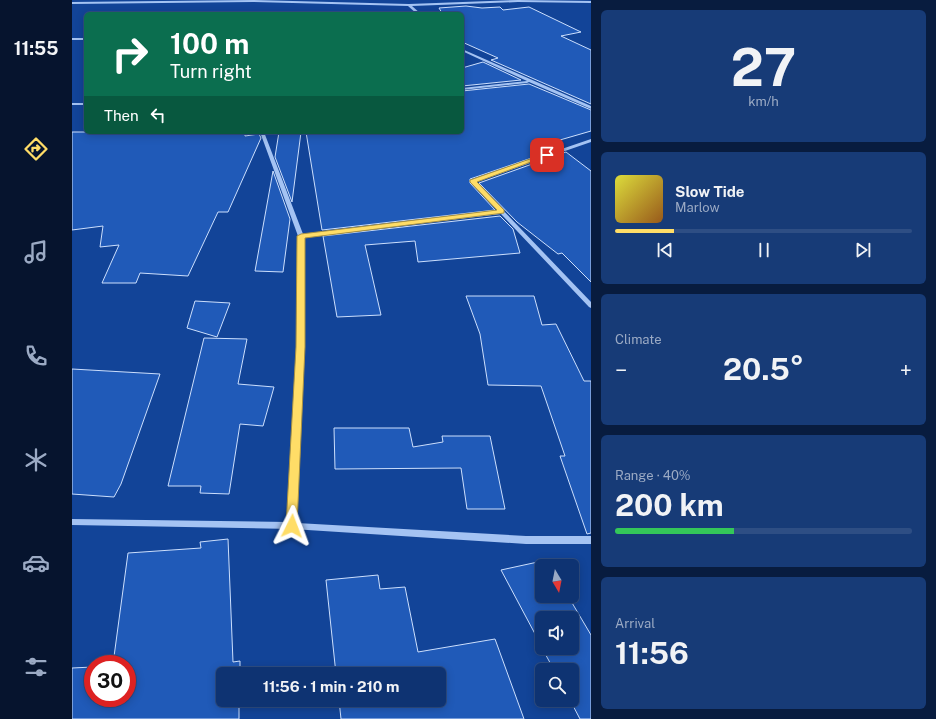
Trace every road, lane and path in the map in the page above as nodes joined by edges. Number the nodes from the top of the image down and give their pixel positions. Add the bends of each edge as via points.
1 (372, 0) edge
2 (591, 2) edge
3 (72, 3) edge
4 (369, 4) junction
5 (409, 5) junction
6 (417, 12) edge
7 (72, 39) edge
8 (84, 39) edge
9 (464, 51) edge
10 (528, 82) junction
11 (464, 89) edge
12 (72, 104) edge
13 (84, 104) edge
14 (591, 108) edge
15 (263, 134) edge
16 (591, 140) edge
17 (502, 212) junction
18 (301, 236) junction
19 (591, 306) edge
20 (72, 522) edge
21 (292, 526) junction
22 (591, 540) edge

1 - 4 street
2 - 5 street via 518,1
3 - 4 street via 253,1
4 - 5 street
5 - 6 street
7 - 8 street
9 - 10 street
10 - 11 street
10 - 14 street
12 - 13 street
15 - 18 street
16 - 17 street via 473,181
17 - 18 street
17 - 19 street
18 - 21 street via 301,347
20 - 21 street
21 - 22 street via 526,540

